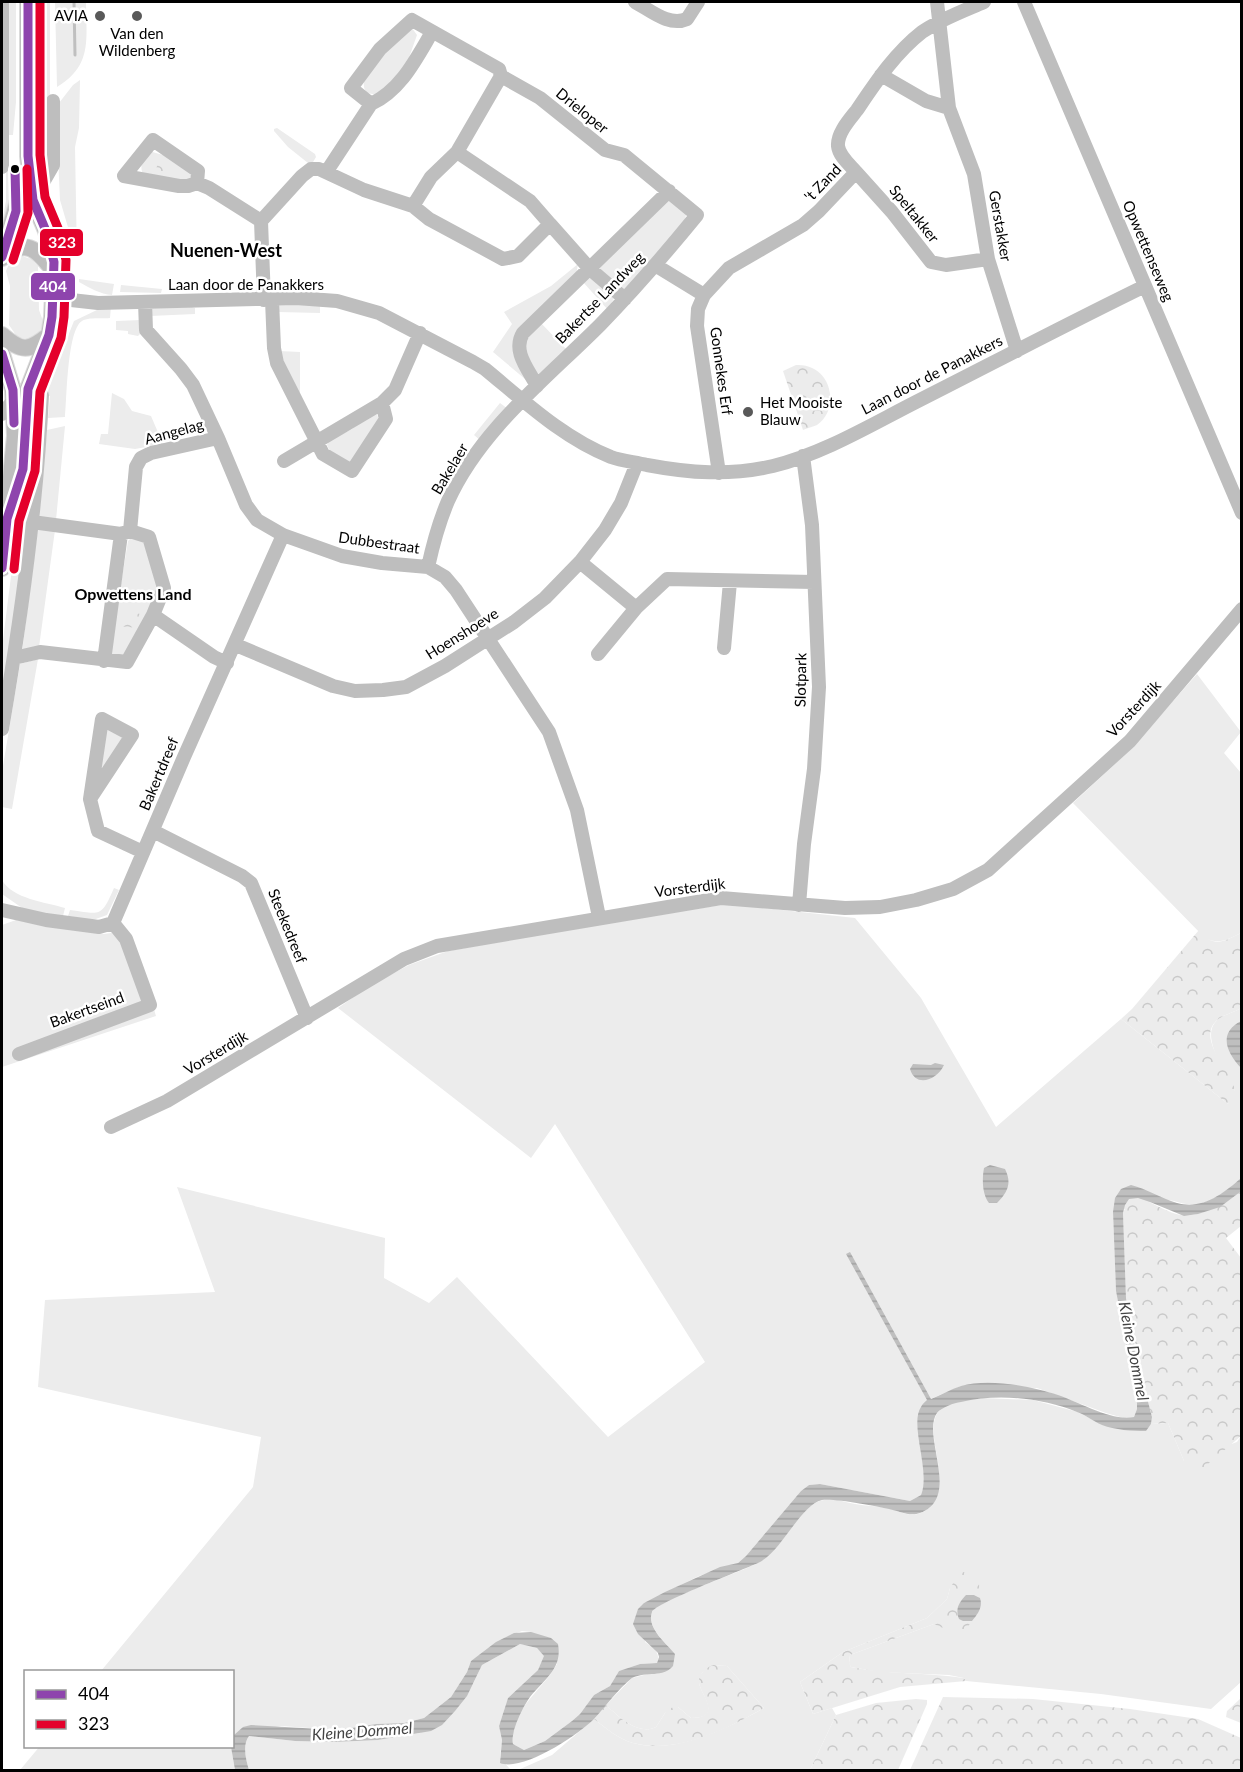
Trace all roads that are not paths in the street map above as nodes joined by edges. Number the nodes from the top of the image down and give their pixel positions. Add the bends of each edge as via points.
1 (2, 2) edge
2 (28, 2) edge
3 (635, 2) edge
4 (698, 2) edge
5 (937, 2) edge
6 (984, 2) edge
7 (1024, 2) edge
8 (940, 21) junction
9 (432, 32) junction
10 (881, 75) junction
11 (501, 76) junction
12 (53, 101) dead end
13 (371, 104) junction
14 (949, 108) junction
15 (457, 152) junction
16 (28, 156) junction
17 (2, 167) edge
18 (329, 167) junction
19 (856, 172) junction
20 (197, 183) junction
21 (669, 191) junction
22 (33, 200) junction
23 (413, 206) junction
24 (697, 215) joint
25 (261, 221) junction
26 (550, 224) junction
27 (2, 258) edge
28 (988, 259) junction
29 (655, 265) junction
30 (590, 269) junction
31 (54, 270) junction
32 (1145, 286) junction
33 (704, 295) junction
34 (52, 298) junction
35 (625, 299) junction
36 (268, 300) junction
37 (145, 302) junction
38 (420, 333) junction
39 (2, 335) edge
40 (49, 335) junction
41 (1017, 351) junction
42 (2, 354) edge
43 (537, 386) junction
44 (42, 395) dead end
45 (522, 400) junction
46 (13, 401) junction
47 (382, 403) junction
48 (2, 414) edge
49 (15, 436) junction
50 (218, 438) junction
51 (317, 442) junction
52 (803, 456) junction
53 (284, 461) dead end
54 (637, 463) junction
55 (719, 473) junction
56 (1242, 513) edge
57 (32, 522) junction
58 (126, 533) junction
59 (283, 535) junction
60 (580, 562) junction
61 (428, 567) junction
62 (2, 568) edge
63 (730, 582) junction
64 (814, 582) junction
65 (636, 608) junction
66 (1242, 609) edge
67 (153, 615) junction
68 (489, 638) junction
69 (236, 645) junction
70 (724, 648) dead end
71 (598, 654) dead end
72 (14, 658) junction
73 (104, 660) junction
74 (227, 663) junction
75 (2, 729) edge
76 (90, 799) junction
77 (153, 831) junction
78 (143, 852) junction
79 (799, 905) junction
80 (2, 910) edge
81 (599, 917) junction
82 (113, 923) junction
83 (307, 1018) junction
84 (19, 1054) dead end
85 (111, 1127) dead end

1 - 17 street
2 - 16 main road
3 - 4 street via 675,22 687,19
5 - 8 street, Gerstakker
6 - 8 street, 't Zand
7 - 32 street, Opwettenseweg
8 - 10 street, 't Zand via 903,50
8 - 14 street, Gerstakker
9 - 11 street, Drieloper via 499,69
9 - 13 street via 387,97
9 - 13 street, Drieloper via 412,20 380,49 351,88
10 - 14 street via 926,101
10 - 19 street, 't Zand via 838,142 843,158
11 - 15 street
11 - 21 street, Drieloper via 540,98 605,150 624,155
12 - 22 street via 53,165
13 - 18 street
14 - 28 street, Gerstakker via 974,174
15 - 23 street via 430,177
15 - 26 street via 530,201
16 - 22 main road
16 - 27 main road
18 - 23 street via 364,190
18 - 25 street via 302,176
19 - 28 street, Speltakker via 931,262 946,265
19 - 33 street, 't Zand via 803,225 729,268
20 - 20 street via 198,171 153,140 124,176 179,186
20 - 25 street
21 - 24 street, Drieloper
21 - 30 street
22 - 31 main road via 46,231
23 - 26 street via 429,219 503,259 518,256
24 - 29 street, Bakertse Landweg
25 - 36 street
26 - 30 street
27 - 31 main road via 14,249 29,247
28 - 41 street, Gerstakker
29 - 33 street
29 - 35 street, Bakertse Landweg
30 - 35 street
30 - 43 street via 519,338 520,353
31 - 34 main road
32 - 41 street, Laan door de Panakkers
32 - 56 street, Opwettenseweg
33 - 55 street, Gonnekes Erf via 697,326
34 - 37 street, Laan door de Panakkers via 98,303
34 - 40 main road
35 - 43 street, Bakertse Landweg
36 - 37 street, Laan door de Panakkers
36 - 38 street, Laan door de Panakkers via 337,301 379,313
36 - 51 street via 277,363
37 - 50 street, Dubbestraat via 146,330 193,385
38 - 45 street, Laan door de Panakkers via 484,369
38 - 47 street via 394,390
39 - 40 main road via 25,349
40 - 49 main road
41 - 52 street, Laan door de Panakkers
42 - 46 main road
43 - 45 street, Bakertse Landweg
44 - 57 street
45 - 54 street, Laan door de Panakkers via 563,432 592,448
45 - 61 street, Bakelaer via 468,466 449,500
46 - 48 street
46 - 49 main road
47 - 51 street
47 - 51 street via 386,419 352,471 323,454
49 - 62 main road
50 - 58 street, Aangelag via 141,458
50 - 59 street, Dubbestraat via 249,511
51 - 53 street
52 - 55 street, Laan door de Panakkers via 773,466
52 - 64 street, Slotpark
54 - 55 street, Laan door de Panakkers
54 - 60 street, Hoenshoeve via 621,503
57 - 58 street
57 - 72 street
58 - 67 street via 149,537 164,588
58 - 73 street, Aangelag
59 - 61 street, Dubbestraat via 342,556
59 - 69 street, Bakertdreef
60 - 65 street
60 - 68 street, Hoenshoeve via 545,598
61 - 68 street, Dubbestraat via 445,577
63 - 64 street
63 - 65 street via 667,579
63 - 70 street
64 - 79 street, Slotpark via 819,687
65 - 71 street
66 - 79 street, Vorsterdijk via 1130,741 988,870 953,889 880,907
67 - 73 street via 128,662
67 - 74 street
68 - 69 street, Hoenshoeve via 406,687 355,691 333,687
68 - 81 street, Dubbestraat via 549,732 577,810
69 - 74 street, Bakertdreef
72 - 73 street via 40,652
72 - 75 street
74 - 77 street, Bakertdreef
76 - 76 street via 132,735 102,719 93,776
76 - 78 street via 98,831
77 - 78 street, Bakertdreef
77 - 83 street, Steekedreef via 250,883
78 - 82 street, Bakertdreef
79 - 81 street, Vorsterdijk via 721,898
80 - 82 street via 99,927
81 - 83 street, Vorsterdijk via 437,946 404,959
82 - 84 street, Bakertseind via 126,939 150,1005
83 - 85 street, Vorsterdijk via 167,1101

